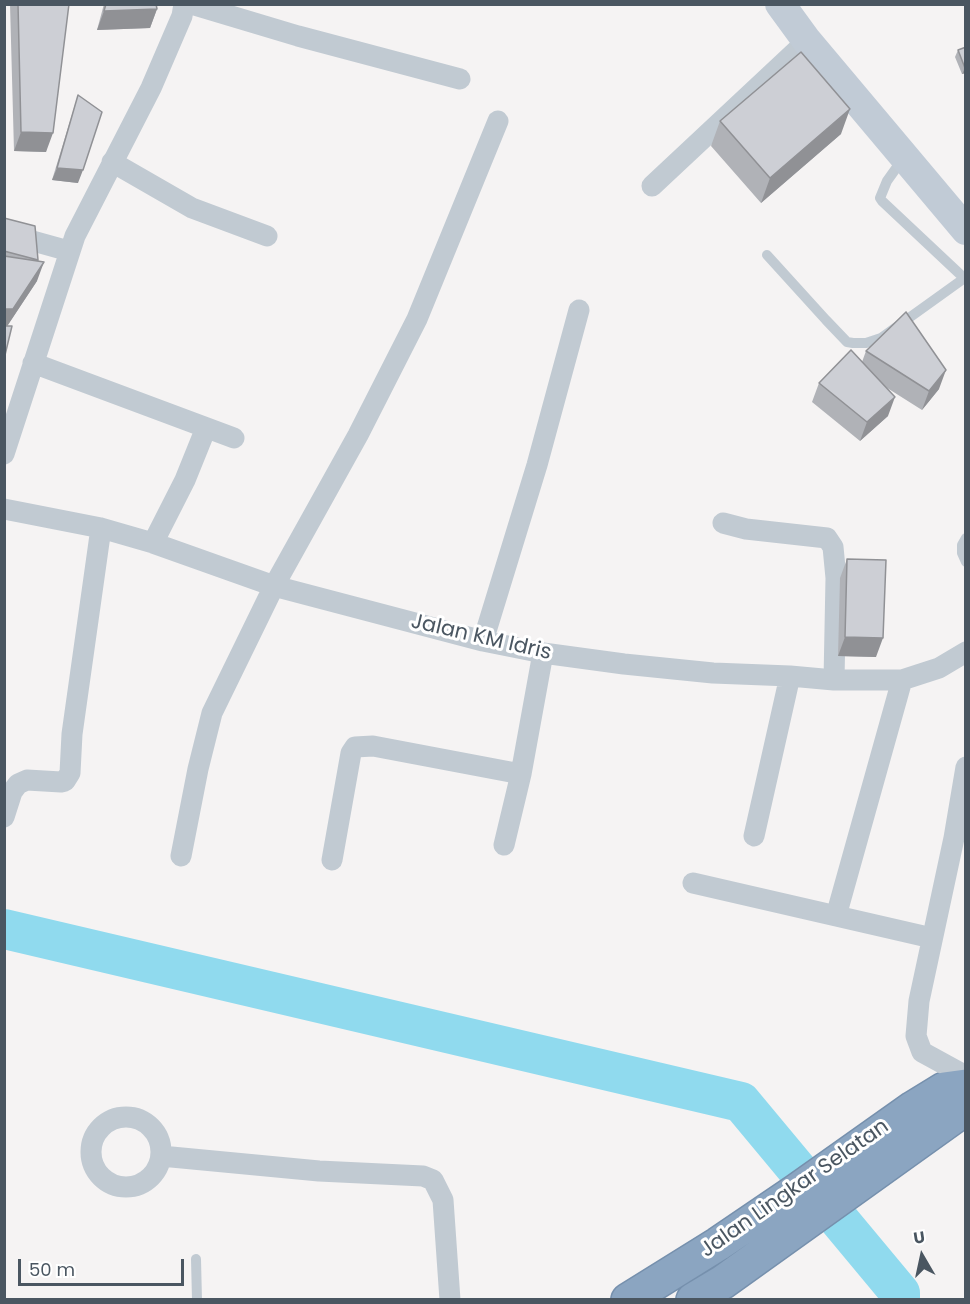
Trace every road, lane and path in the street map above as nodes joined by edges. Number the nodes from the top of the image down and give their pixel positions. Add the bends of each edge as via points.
1 (184, 4) edge
2 (191, 4) edge
3 (780, 4) edge
4 (807, 41) junction
5 (460, 79) dead end
6 (498, 121) dead end
7 (904, 157) junction
8 (112, 162) junction
9 (652, 186) dead end
10 (966, 230) edge
11 (4, 233) edge
12 (267, 236) dead end
13 (69, 250) junction
14 (767, 255) dead end
15 (965, 278) edge
16 (579, 310) dead end
17 (33, 363) junction
18 (206, 428) junction
19 (234, 438) dead end
20 (4, 454) edge
21 (4, 509) edge
22 (723, 523) dead end
23 (101, 528) junction
24 (966, 538) edge
25 (153, 543) junction
26 (966, 562) edge
27 (274, 586) junction
28 (483, 641) junction
29 (966, 651) edge
30 (543, 653) junction
31 (790, 676) junction
32 (834, 680) junction
33 (902, 680) junction
34 (966, 767) edge
35 (521, 774) junction
36 (4, 817) edge
37 (754, 836) dead end
38 (504, 845) dead end
39 (181, 856) dead end
40 (332, 860) dead end
41 (693, 883) dead end
42 (836, 916) junction
43 (932, 938) junction
44 (966, 1076) edge
45 (966, 1086) edge
46 (966, 1108) edge
47 (918, 1123) junction
48 (162, 1156) dead end
49 (196, 1259) dead end
50 (197, 1299) edge
51 (450, 1299) edge
52 (628, 1299) edge
53 (693, 1299) edge

1 - 8 street via 152,88
2 - 5 street
3 - 4 main road
4 - 7 main road
4 - 9 street
6 - 27 street via 417,319
7 - 10 main road
7 - 15 lane via 886,181 880,198
8 - 12 street via 192,208
8 - 13 street
11 - 13 street
13 - 17 street
14 - 15 lane via 847,342 853,343 881,338
16 - 28 street
17 - 18 street
17 - 20 street
18 - 19 street
18 - 25 street
21 - 23 street, Jalan KM Idris
22 - 32 street via 827,538 833,547 836,578
23 - 25 street, Jalan KM Idris
23 - 36 street via 70,773 61,783 27,780 18,784
24 - 26 lane via 962,553
25 - 27 street, Jalan KM Idris
27 - 28 street, Jalan KM Idris
27 - 39 street via 212,713
28 - 30 street, Jalan KM Idris
29 - 33 street, Jalan KM Idris via 939,668
30 - 31 street, Jalan KM Idris via 668,669
30 - 35 street
31 - 32 street, Jalan KM Idris
31 - 37 street
32 - 33 street, Jalan KM Idris
33 - 42 street
34 - 43 street
35 - 38 street
35 - 40 street via 373,746 355,747
41 - 42 street
42 - 43 street
43 - 44 street via 916,1036 922,1052
45 - 47 highway, Jalan Lingkar Selatan via 944,1089
46 - 47 highway
47 - 52 highway, Jalan Lingkar Selatan via 796,1191
47 - 53 highway via 742,1268
48 - 51 street via 423,1176 433,1180 443,1200
49 - 50 lane

